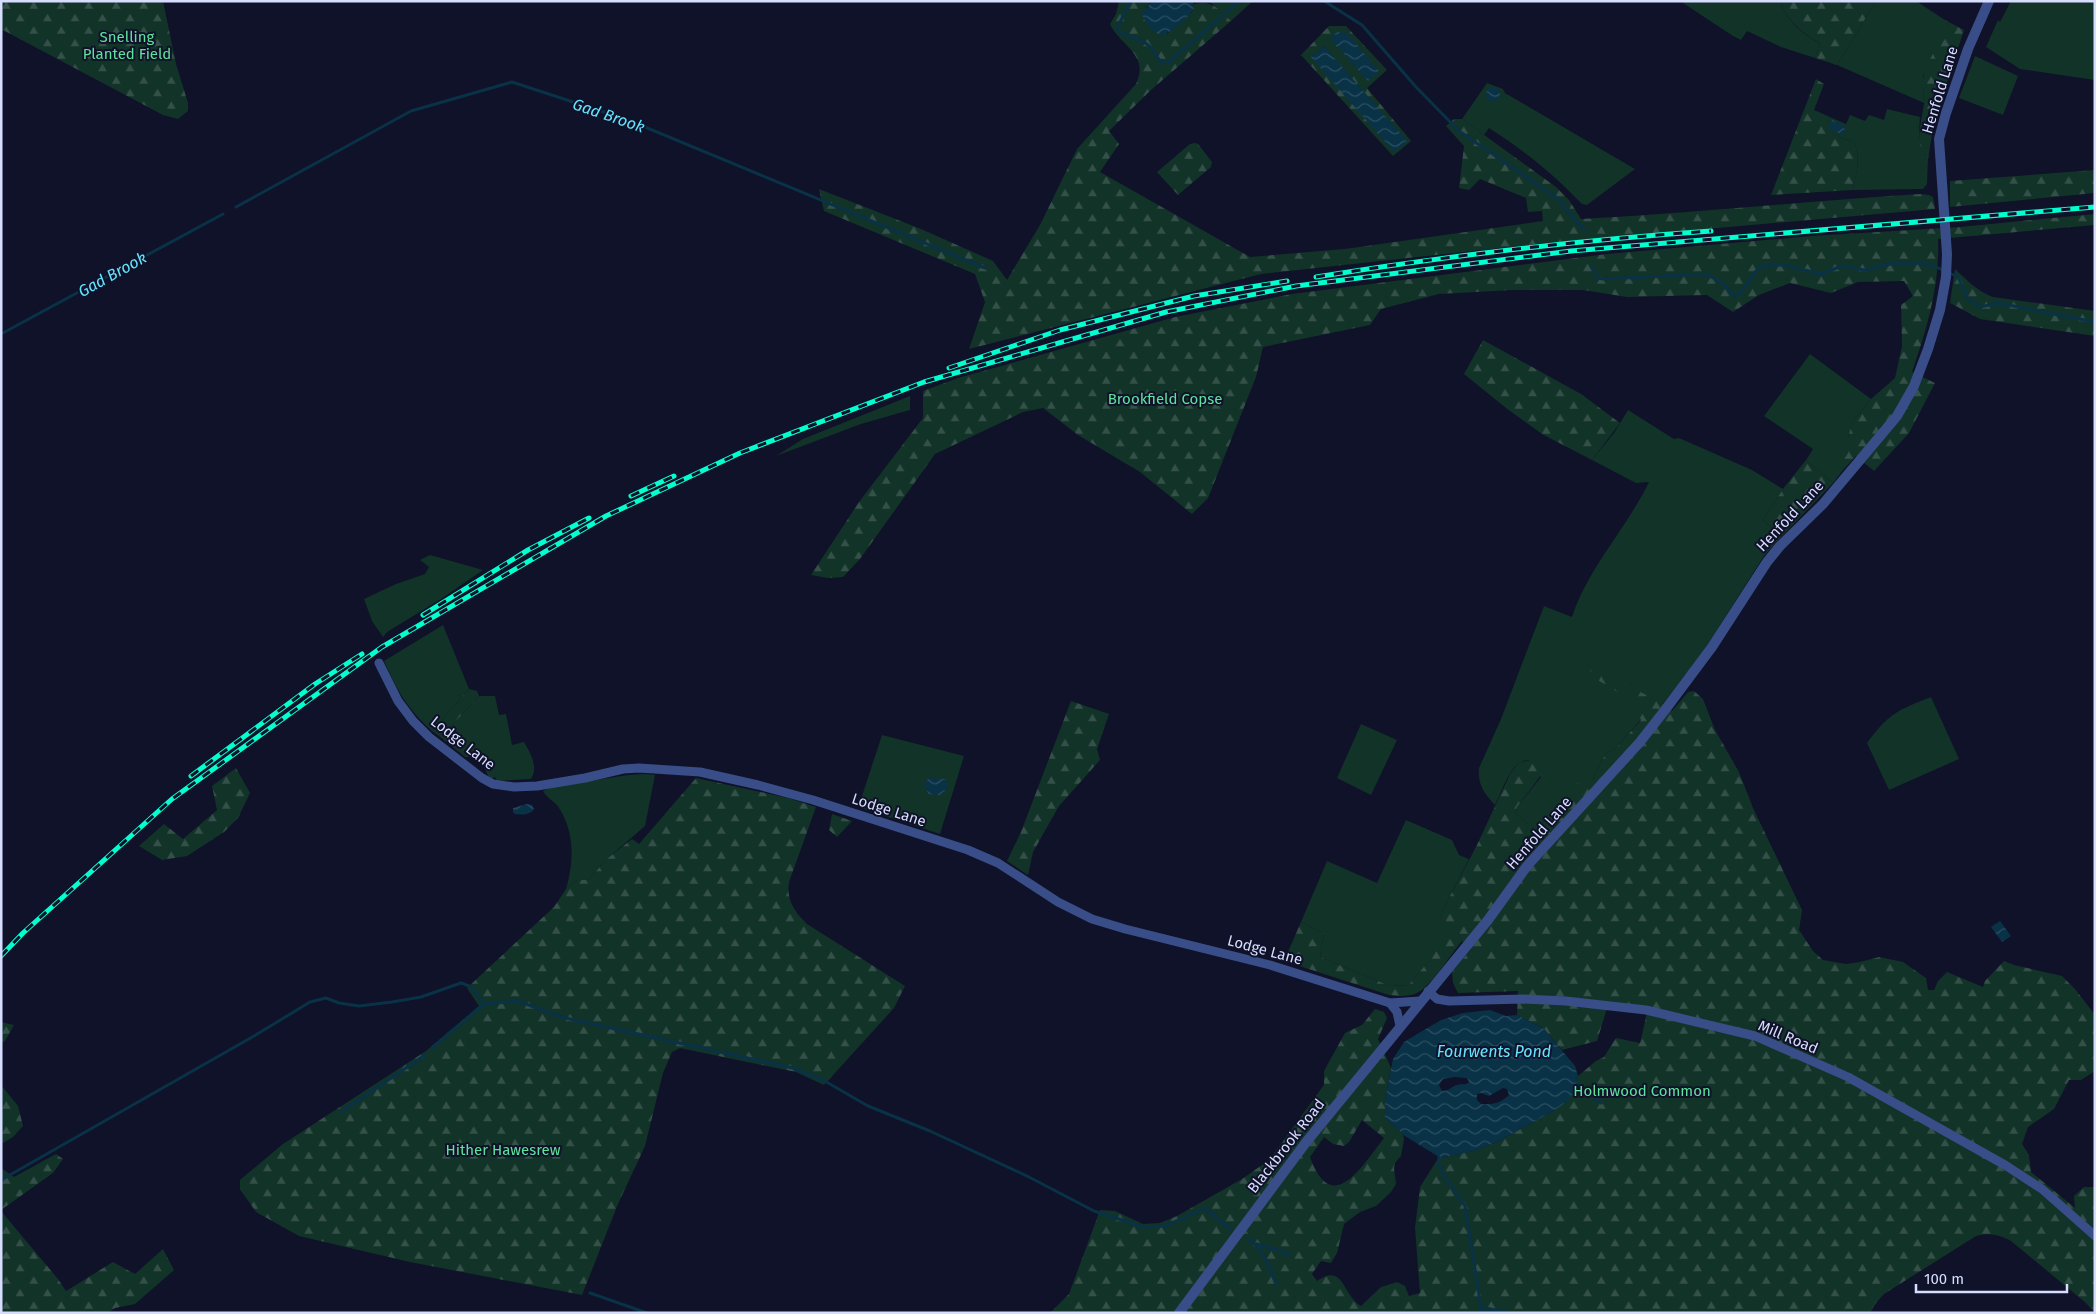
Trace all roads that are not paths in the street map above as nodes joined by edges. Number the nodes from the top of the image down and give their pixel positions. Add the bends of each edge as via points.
1 (1989, 1) edge
2 (379, 663) dead end
3 (1428, 991) junction
4 (1420, 1001) junction
5 (1390, 1003) junction
6 (1400, 1026) junction
7 (2095, 1236) edge
8 (1179, 1313) edge

1 - 3 street, Henfold Lane via 1968,49 1939,139 1947,272 1940,310 1914,386 1897,416 1822,504 1767,562 1712,647 1640,742 1528,866
2 - 5 street, Lodge Lane via 398,701 429,737 493,784 538,786 639,768 700,772 758,785 968,850 998,863 1058,902 1092,919 1270,965
3 - 4 street, Henfold Lane
3 - 7 street, Mill Road via 1438,1000 1449,1001 1524,999 1646,1010 1755,1036 1848,1077 2005,1165 2042,1189
4 - 5 street, Lodge Lane
4 - 6 street, Blackbrook Road
5 - 6 street via 1397,1012
6 - 8 street, Blackbrook Road via 1307,1141

